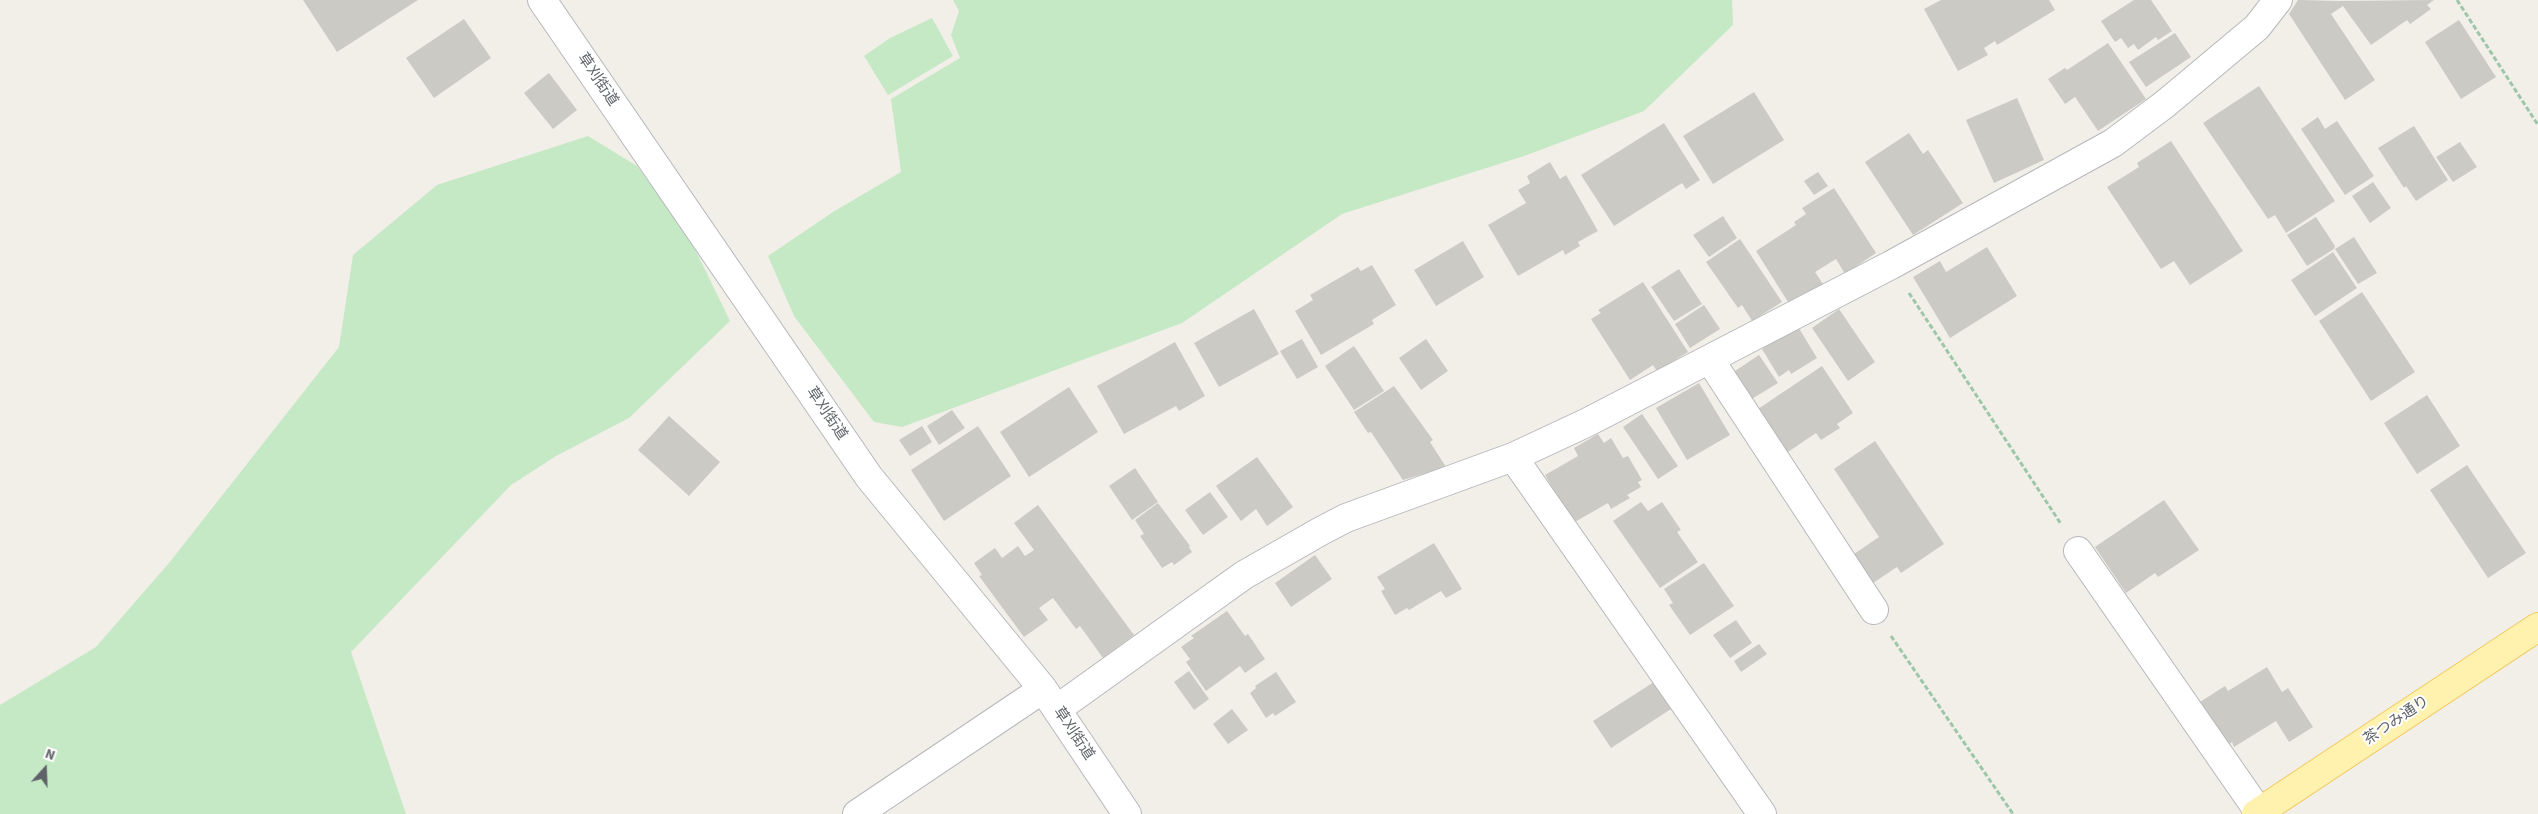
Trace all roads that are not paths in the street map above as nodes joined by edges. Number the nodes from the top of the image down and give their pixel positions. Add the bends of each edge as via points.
1 (542, 0) edge
2 (2278, 0) edge
3 (1710, 360) junction
4 (1512, 457) junction
5 (2078, 551) road end
6 (1874, 610) road end
7 (2538, 627) edge
8 (1050, 699) junction
9 (2258, 813) edge
10 (857, 814) edge
11 (1127, 814) edge
12 (1762, 814) edge

1 - 8 street, 草刈街道 via 869,477
2 - 3 street via 2257,27 2113,143
3 - 4 street
3 - 6 street
4 - 8 street via 1346,518 1321,531 1244,575
4 - 12 street
5 - 9 street
7 - 9 main road, 茶つみ通り
8 - 10 street
8 - 11 street, 草刈街道

